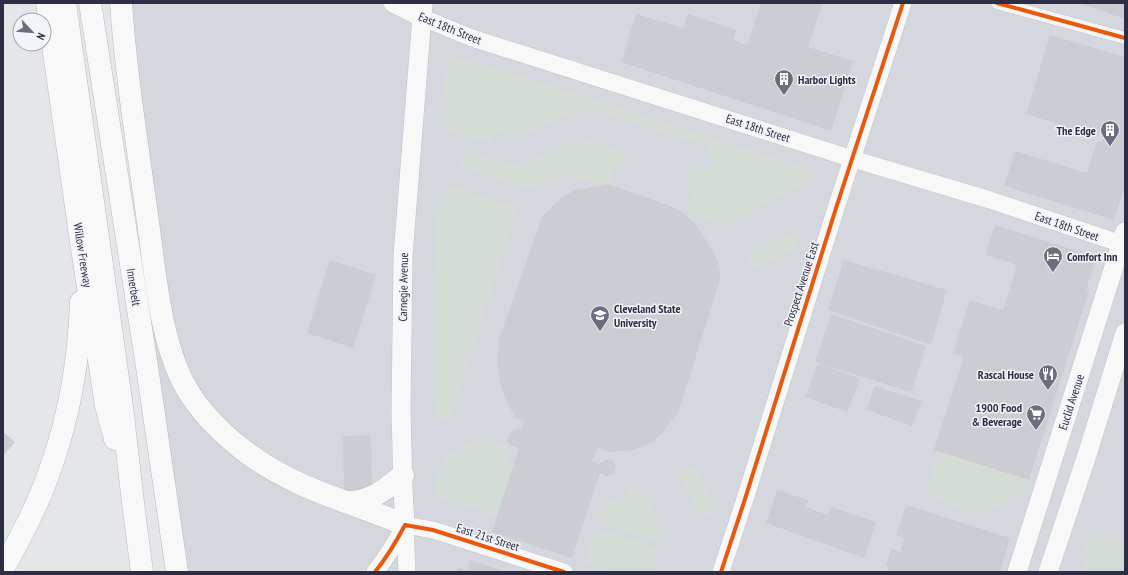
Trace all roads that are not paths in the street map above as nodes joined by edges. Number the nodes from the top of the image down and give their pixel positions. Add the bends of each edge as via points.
1 (47, 3) edge
2 (65, 3) edge
3 (90, 3) edge
4 (393, 3) edge
5 (903, 3) edge
6 (997, 3) edge
7 (422, 10) edge
8 (119, 12) edge
9 (60, 30) junction
10 (1125, 38) edge
11 (853, 158) junction
12 (80, 235) junction
13 (1124, 240) edge
14 (1125, 333) edge
15 (146, 360) junction
16 (403, 475) junction
17 (345, 502) junction
18 (133, 503) junction
19 (30, 517) junction
20 (405, 525) junction
21 (3, 536) edge
22 (3, 569) edge
23 (142, 572) edge
24 (177, 572) edge
25 (375, 572) edge
26 (407, 572) edge
27 (564, 572) edge
28 (721, 572) edge
29 (1017, 572) edge
30 (1048, 572) edge

1 - 9 highway, Willow Freeway
2 - 9 highway
3 - 15 highway, Innerbelt
4 - 7 main road, East 18th Street
5 - 11 street, Prospect Avenue East
6 - 10 street
7 - 11 street, East 18th Street via 472,38
7 - 16 main road, Carnegie Avenue via 403,256
8 - 15 highway via 119,98 143,259
8 - 17 highway via 159,296 177,369 192,397 204,412 249,454 289,479
9 - 12 highway, Willow Freeway
9 - 18 highway via 122,407
11 - 13 street, East 18th Street
11 - 28 street, Prospect Avenue East
12 - 18 highway, Willow Freeway via 106,406
12 - 19 highway via 80,317 71,391 54,459
13 - 29 main road, Euclid Avenue
14 - 30 main road
15 - 24 highway, Innerbelt
16 - 17 highway via 378,494 363,500
16 - 20 main road, Carnegie Avenue
17 - 20 highway
18 - 23 highway
19 - 21 highway
19 - 22 highway
20 - 25 street via 393,548
20 - 26 street, Carnegie Avenue
20 - 27 street, East 21st Street via 433,530

